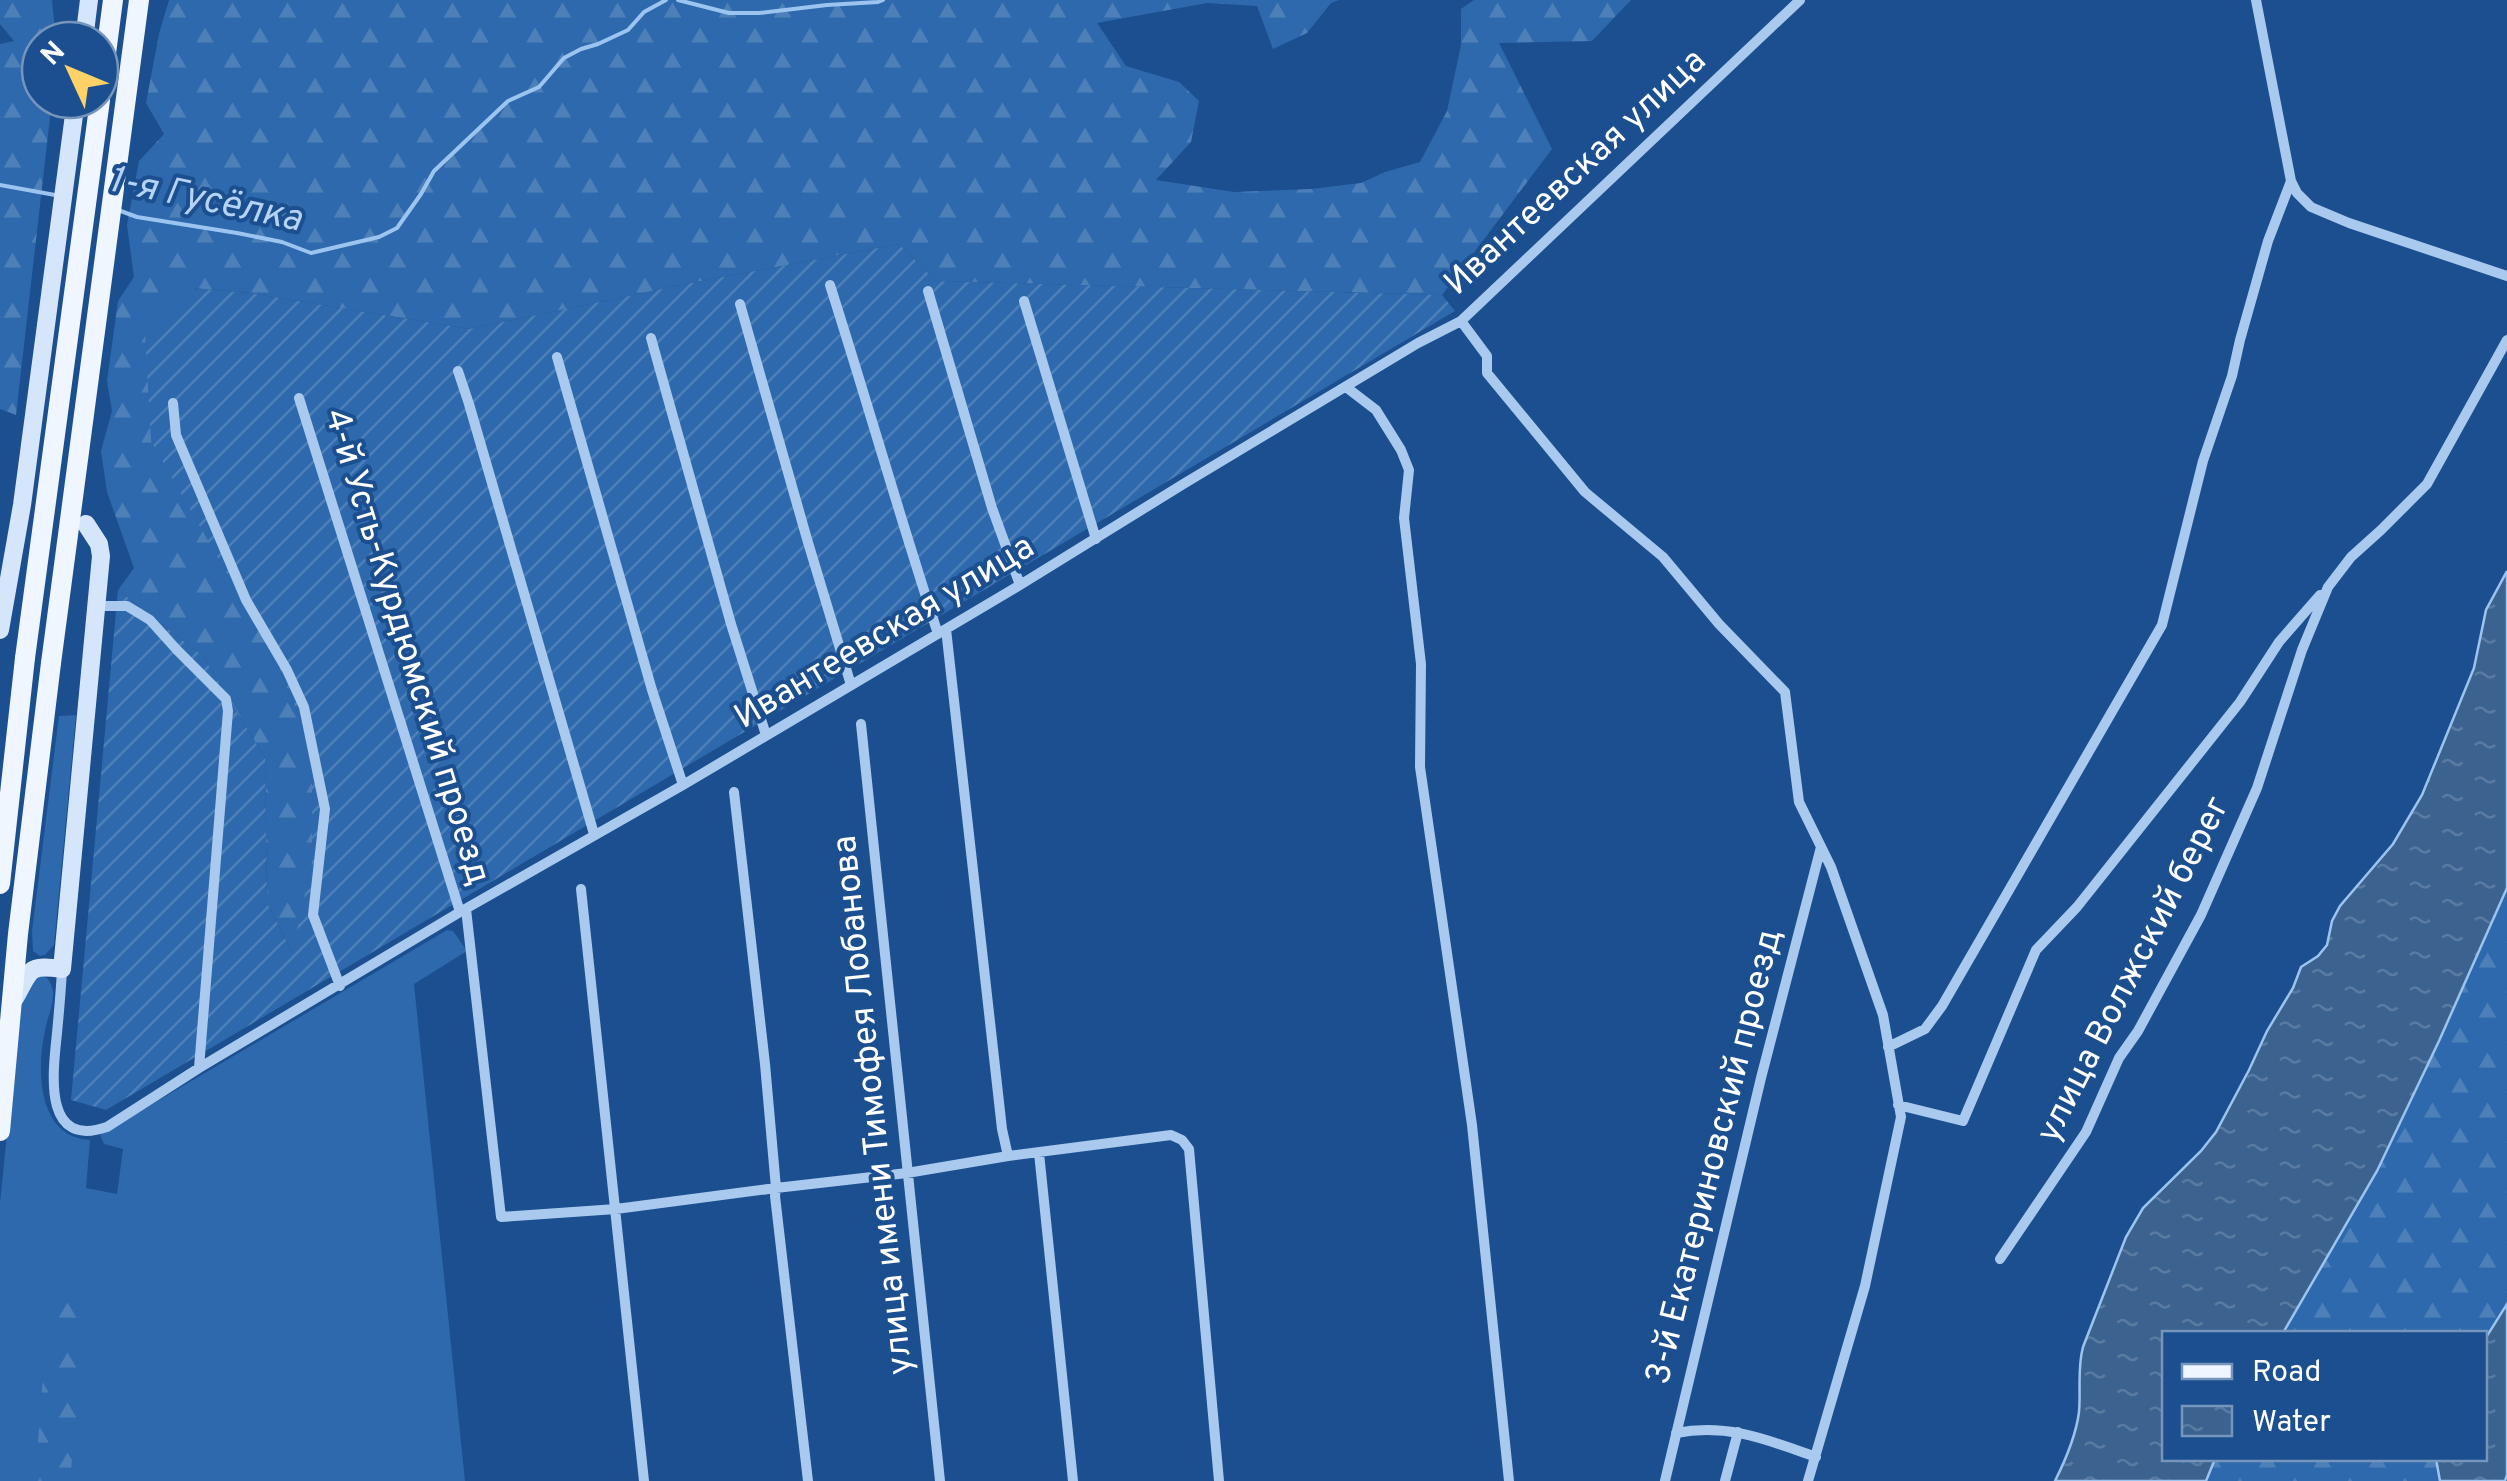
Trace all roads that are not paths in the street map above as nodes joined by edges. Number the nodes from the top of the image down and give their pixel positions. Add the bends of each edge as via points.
1 (138, 0) edge
2 (1800, 0) edge
3 (2256, 0) edge
4 (73, 120) edge
5 (97, 120) edge
6 (2291, 181) junction
7 (2507, 276) edge
8 (830, 285) dead end
9 (928, 291) dead end
10 (1024, 301) dead end
11 (740, 304) dead end
12 (1461, 321) junction
13 (651, 338) dead end
14 (2507, 340) edge
15 (557, 357) dead end
16 (458, 372) dead end
17 (1346, 387) junction
18 (299, 398) dead end
19 (173, 403) dead end
20 (86, 524) dead end
21 (1096, 539) junction
22 (7, 546) edge
23 (1020, 585) junction
24 (2328, 587) junction
25 (96, 606) junction
26 (0, 630) edge
27 (942, 632) junction
28 (852, 686) junction
29 (860, 724) dead end
30 (766, 735) junction
31 (683, 785) junction
32 (734, 792) dead end
33 (594, 834) junction
34 (1821, 846) junction
35 (0, 884) edge
36 (582, 889) dead end
37 (463, 911) junction
38 (18, 934) junction
39 (41, 966) junction
40 (62, 969) junction
41 (340, 986) junction
42 (12, 1003) junction
43 (1888, 1046) junction
44 (199, 1068) junction
45 (1898, 1105) junction
46 (0, 1131) edge
47 (1039, 1152) junction
48 (1008, 1156) junction
49 (908, 1173) junction
50 (776, 1188) junction
51 (616, 1210) junction
52 (2000, 1259) dead end
53 (1676, 1432) junction
54 (1738, 1432) junction
55 (1816, 1457) junction
56 (644, 1481) edge
57 (808, 1481) edge
58 (940, 1481) edge
59 (1072, 1481) edge
60 (1219, 1481) edge
61 (1509, 1481) edge
62 (1665, 1481) edge
63 (1725, 1481) edge
64 (1808, 1481) edge

1 - 38 main road, bridge
2 - 12 street, Ивантеевская улица
3 - 6 street
4 - 22 street via 28,506
5 - 35 main road, bridge
6 - 7 street via 2312,206 2349,223
6 - 43 street via 2203,462 2162,625 1942,1006 1926,1028
8 - 27 street
9 - 23 street
10 - 21 street
11 - 28 street
12 - 17 street, Ивантеевская улица
12 - 34 street via 1487,356 1487,374 1575,480 1664,557 1784,692 1800,802
13 - 30 street
14 - 24 street, улица Волжский берег via 2427,484
15 - 31 street
16 - 33 street
17 - 21 street, Ивантеевская улица
17 - 61 street via 1376,410 1410,470 1404,518 1421,664 1420,767 1472,1126
18 - 37 street, 4-й Усть-Курдюмский проезд
19 - 41 street via 176,434 246,600 304,707 326,810 313,915
20 - 25 street via 101,556
21 - 23 street, Ивантеевская улица
22 - 26 street
23 - 27 street, Ивантеевская улица
24 - 45 street via 2036,950 1963,1121
24 - 52 street, улица Волжский берег via 2257,788 2201,916 2118,1058 2086,1132
25 - 40 street
25 - 44 street via 127,606 150,620 226,699
27 - 28 street, Ивантеевская улица
27 - 48 street
28 - 30 street, Ивантеевская улица
29 - 49 street, улица имени Тимофея Лобанова
30 - 31 street, Ивантеевская улица
31 - 33 street, Ивантеевская улица
32 - 50 street
33 - 37 street, Ивантеевская улица
34 - 43 street via 1883,1014
34 - 53 street, 3-й Екатериновский проезд
36 - 51 street
37 - 41 street, Ивантеевская улица
37 - 51 street, 4-й Усть-Курдюмский проезд via 501,1217
38 - 39 street
38 - 42 main road
39 - 40 street
39 - 42 street via 32,968
40 - 44 street, Ивантеевская улица via 54,1100 72,1126 108,1126
41 - 44 street, Ивантеевская улица
42 - 46 main road
43 - 45 street
45 - 55 street via 1902,1116 1865,1286
47 - 48 street
47 - 59 street
47 - 60 street via 1172,1135 1189,1149
48 - 49 street
49 - 50 street
49 - 58 street, улица имени Тимофея Лобанова
50 - 51 street
50 - 57 street
51 - 56 street
53 - 54 street
53 - 62 street, 3-й Екатериновский проезд
54 - 55 street
54 - 63 street
55 - 64 street

